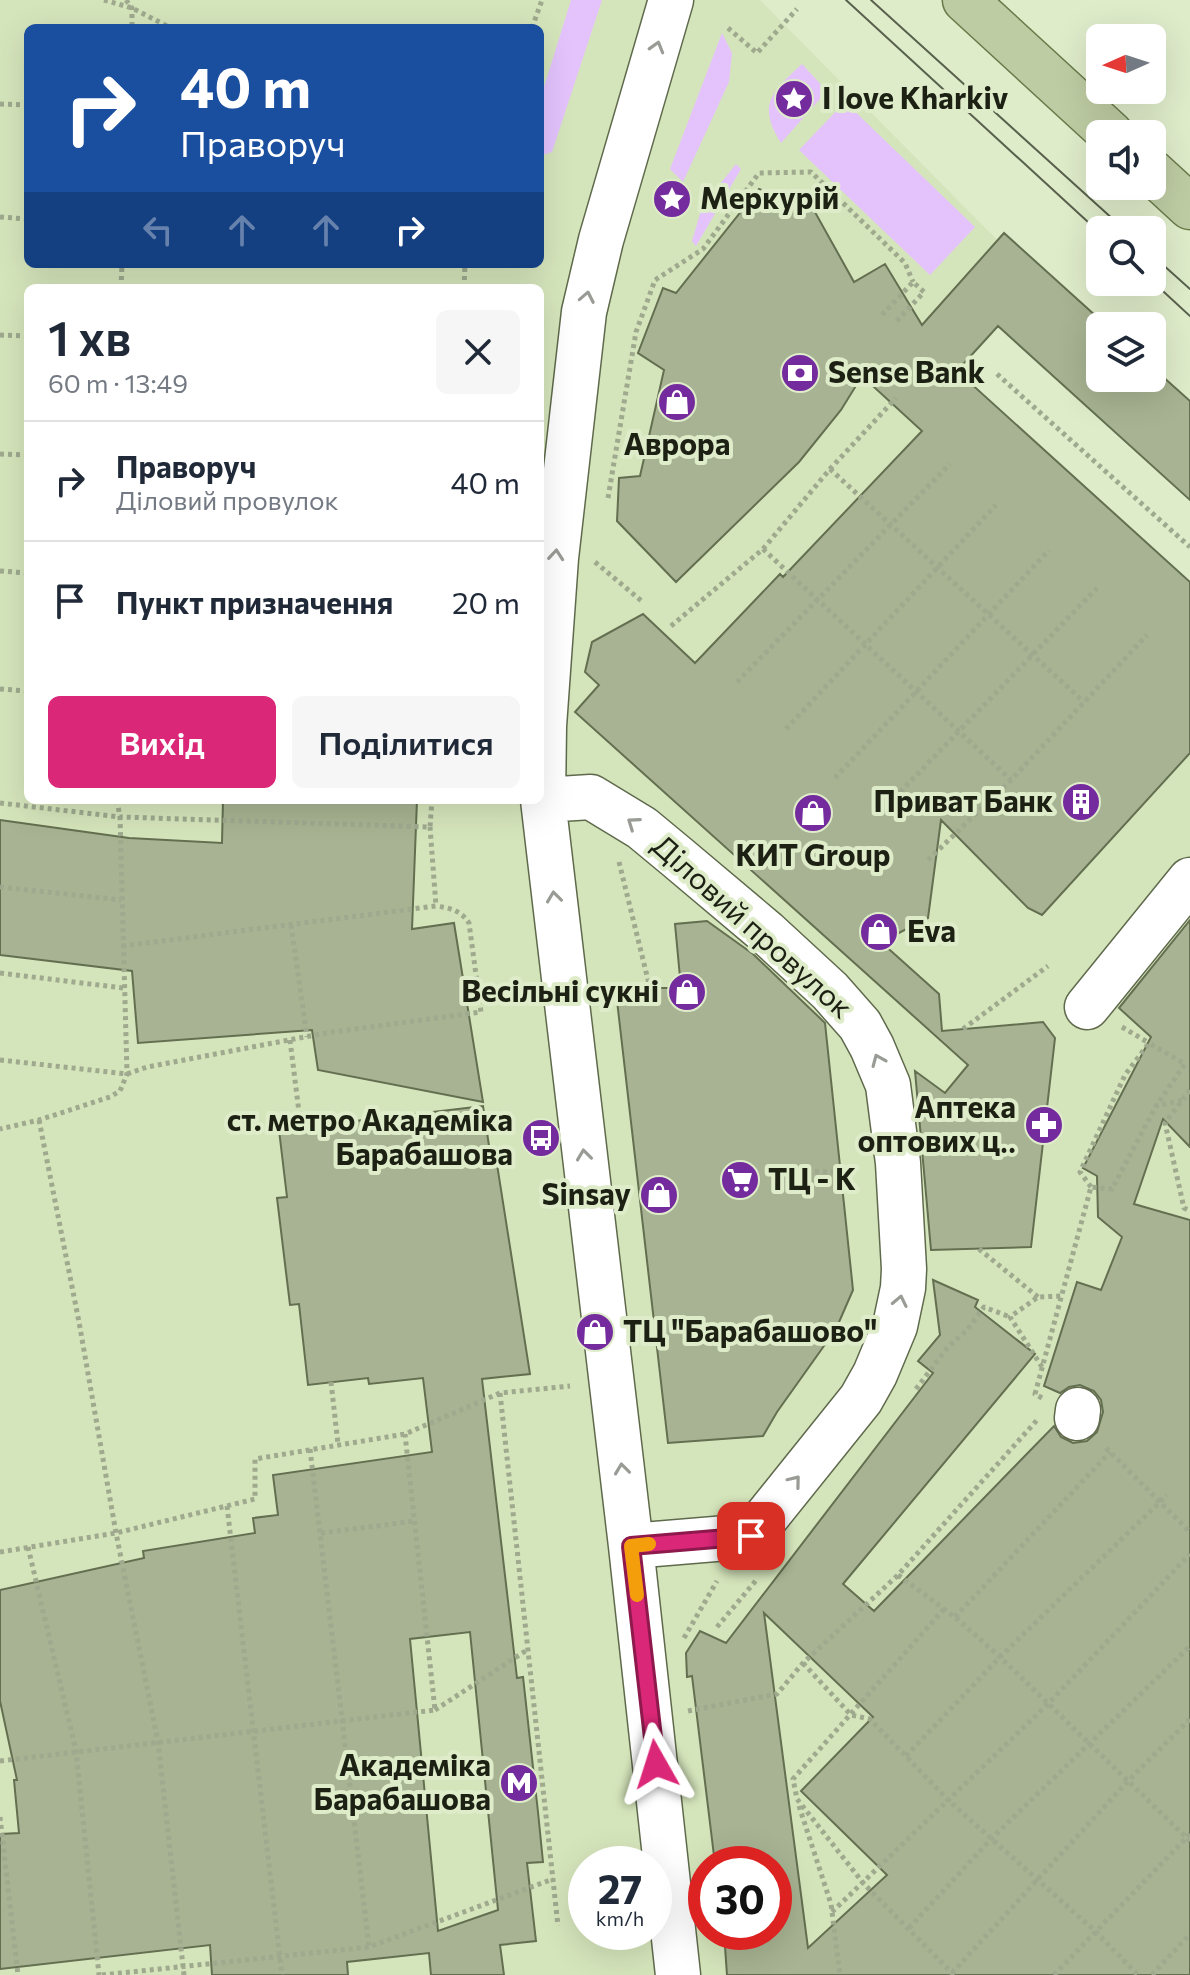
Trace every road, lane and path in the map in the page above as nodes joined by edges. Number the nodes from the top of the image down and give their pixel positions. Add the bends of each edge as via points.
1 (104, 0) edge
2 (126, 0) edge
3 (542, 0) edge
4 (671, 0) edge
5 (965, 0) edge
6 (132, 8) junction
7 (797, 9) dead end
8 (132, 24) edge
9 (163, 24) edge
10 (533, 24) edge
11 (728, 28) dead end
12 (0, 104) edge
13 (24, 105) edge
14 (1096, 120) edge
15 (1166, 185) edge
16 (1190, 207) edge
17 (0, 217) edge
18 (24, 219) edge
19 (913, 282) junction
20 (882, 315) dead end
21 (895, 323) dead end
22 (0, 335) edge
23 (24, 336) edge
24 (997, 374) dead end
25 (896, 398) dead end
26 (0, 454) edge
27 (24, 455) edge
28 (950, 464) dead end
29 (830, 469) junction
30 (607, 500) dead end
31 (996, 505) dead end
32 (1190, 547) edge
33 (763, 549) junction
34 (1049, 550) dead end
35 (590, 558) dead end
36 (0, 571) edge
37 (24, 573) edge
38 (1097, 588) dead end
39 (644, 603) dead end
40 (671, 626) dead end
41 (1147, 635) dead end
42 (737, 682) dead end
43 (0, 689) edge
44 (24, 691) edge
45 (1084, 702) junction
46 (544, 726) edge
47 (786, 729) dead end
48 (835, 778) dead end
49 (1011, 780) junction
50 (544, 800) edge
51 (0, 803) edge
52 (604, 803) junction
53 (118, 804) edge
54 (432, 804) edge
55 (543, 804) edge
56 (878, 815) dead end
57 (120, 817) junction
58 (430, 827) junction
59 (928, 860) dead end
60 (1190, 880) edge
61 (0, 887) edge
62 (121, 900) junction
63 (436, 906) junction
64 (291, 925) junction
65 (122, 946) junction
66 (1048, 966) dead end
67 (0, 973) edge
68 (123, 988) junction
69 (650, 988) dead end
70 (1087, 1007) dead end
71 (963, 1029) dead end
72 (307, 1037) junction
73 (290, 1040) junction
74 (0, 1060) edge
75 (127, 1074) junction
76 (1190, 1090) edge
77 (1183, 1100) junction
78 (1157, 1106) junction
79 (1170, 1115) junction
80 (39, 1120) junction
81 (301, 1128) dead end
82 (0, 1129) edge
83 (799, 1171) dead end
84 (840, 1172) dead end
85 (1091, 1187) junction
86 (1190, 1201) edge
87 (1187, 1209) edge
88 (979, 1249) dead end
89 (1061, 1296) junction
90 (1038, 1297) junction
91 (1042, 1368) junction
92 (331, 1382) dead end
93 (612, 1382) junction
94 (500, 1393) junction
95 (1069, 1410) junction
96 (405, 1434) junction
97 (338, 1445) junction
98 (310, 1449) junction
99 (1110, 1452) junction
100 (1167, 1495) dead end
101 (1159, 1503) junction
102 (227, 1506) junction
103 (415, 1521) junction
104 (1190, 1532) edge
105 (116, 1533) junction
106 (321, 1533) junction
107 (751, 1536) junction
108 (631, 1546) junction
109 (28, 1547) junction
110 (0, 1552) edge
111 (1190, 1554) edge
112 (898, 1575) junction
113 (944, 1609) junction
114 (955, 1617) junction
115 (681, 1643) dead end
116 (1190, 1646) edge
117 (527, 1650) junction
118 (1000, 1657) junction
119 (803, 1663) junction
120 (685, 1698) dead end
121 (1049, 1703) junction
122 (435, 1710) junction
123 (851, 1715) junction
124 (1190, 1719) edge
125 (344, 1720) junction
126 (255, 1731) junction
127 (158, 1742) junction
128 (1090, 1743) junction
129 (76, 1751) junction
130 (906, 1756) junction
131 (0, 1761) edge
132 (1127, 1782) junction
133 (797, 1799) junction
134 (948, 1800) junction
135 (0, 1817) edge
136 (1189, 1838) edge
137 (991, 1839) junction
138 (553, 1879) junction
139 (1036, 1880) junction
140 (864, 1884) junction
141 (832, 1912) junction
142 (558, 1926) dead end
143 (909, 1928) junction
144 (1095, 1931) junction
145 (1190, 1934) edge
146 (369, 1947) junction
147 (281, 1956) junction
148 (183, 1966) junction
149 (953, 1974) edge
150 (18, 1975) edge
151 (100, 1975) edge
152 (184, 1975) edge
153 (282, 1975) edge
154 (678, 1975) edge
155 (840, 1975) edge
156 (1054, 1975) edge
157 (1138, 1975) edge
158 (1152, 1975) edge

1 - 6 path
2 - 6 path
3 - 10 path
46 -> 4 street via 556,558 584,312
5 - 14 main road
6 - 8 path
6 - 9 path
7 - 11 path via 757,53
12 - 13 path
15 - 16 main road
17 - 18 path
19 - 20 path
19 - 21 path via 924,292
19 - 30 path via 905,263 811,172 759,173 703,249 655,280 636,332
22 - 23 path
24 - 32 path
25 - 29 path
26 - 27 path
28 - 42 path
29 - 33 path
29 - 45 path
31 - 47 path
33 - 40 path
33 - 49 path
34 - 48 path
35 - 39 path
36 - 37 path
38 - 56 path
41 - 45 path
43 - 44 path
45 - 49 path
49 - 59 path
50 - 52 street, Діловий провулок via 591,797
51 - 57 path
52 - 69 path
107 -> 52 street, Діловий провулок via 861,1399 895,1326 904,1269 888,1085 860,1025 830,991 677,857
53 - 57 path
54 - 58 path
93 -> 55 street
57 - 58 path
57 - 62 path
58 - 63 path
60 - 70 street
61 - 62 path
62 - 65 path
63 - 64 path
63 - 72 path via 464,915 469,923 481,1012
64 - 65 path
64 - 72 path
65 - 68 path
66 - 71 path
67 - 68 path
68 - 75 path
72 - 73 path
73 - 75 path
73 - 81 path
74 - 75 path
75 - 80 path via 120,1091 110,1097
76 - 77 path
77 - 78 path
77 - 79 path
78 - 79 path
78 - 85 path via 1112,1189
78 - 85 path via 1185,1064 1149,1043 1125,1075 1080,1172
79 - 87 path via 1165,1123
80 - 82 path
80 - 105 path
83 - 84 path
85 - 89 path
86 - 87 path
88 - 90 path
89 - 90 path
89 - 91 path
90 - 91 path via 1010,1317
91 - 95 path via 1035,1394
92 - 97 path
93 - 94 path
108 -> 93 street
94 - 96 path
94 - 117 path
95 - 99 path
95 - 112 path
96 - 97 path
96 - 103 path
97 - 98 path
98 - 102 path via 255,1459 255,1499
98 - 106 path
99 - 101 path
99 - 114 path
100 - 101 path
101 - 104 path
101 - 118 path
102 - 105 path
102 - 126 path
103 - 106 path
103 - 122 path
105 - 109 path
105 - 127 path
106 - 125 path
107 - 108 street
107 - 115 path via 707,1595
108 - 154 street
109 - 110 path
109 - 129 path
111 - 121 path
112 - 113 path
112 - 119 path
113 - 114 path
113 - 123 path
114 - 118 path
116 - 128 path
117 - 122 path
117 - 138 path
118 - 121 path
118 - 130 path
119 - 120 path via 777,1694 687,1712
119 - 123 path
121 - 128 path
121 - 134 path
122 - 125 path
123 - 130 path via 870,1719
123 - 133 path via 793,1779
124 - 132 path
125 - 126 path
125 - 146 path
126 - 127 path
126 - 147 path
127 - 129 path
127 - 148 path
128 - 132 path
128 - 137 path
129 - 131 path
129 - 151 path
130 - 134 path
132 - 136 path
132 - 139 path
133 - 140 path
133 - 141 path
134 - 137 path
134 - 140 path
135 - 150 path
136 - 144 path
137 - 139 path
137 - 143 path
138 - 142 path
138 - 146 path
139 - 144 path
139 - 149 path
140 - 141 path
140 - 143 path
141 - 155 path
143 - 149 path
144 - 156 path
144 - 157 path
145 - 158 path
146 - 147 path
147 - 148 path
147 - 153 path
148 - 151 path
148 - 152 path

